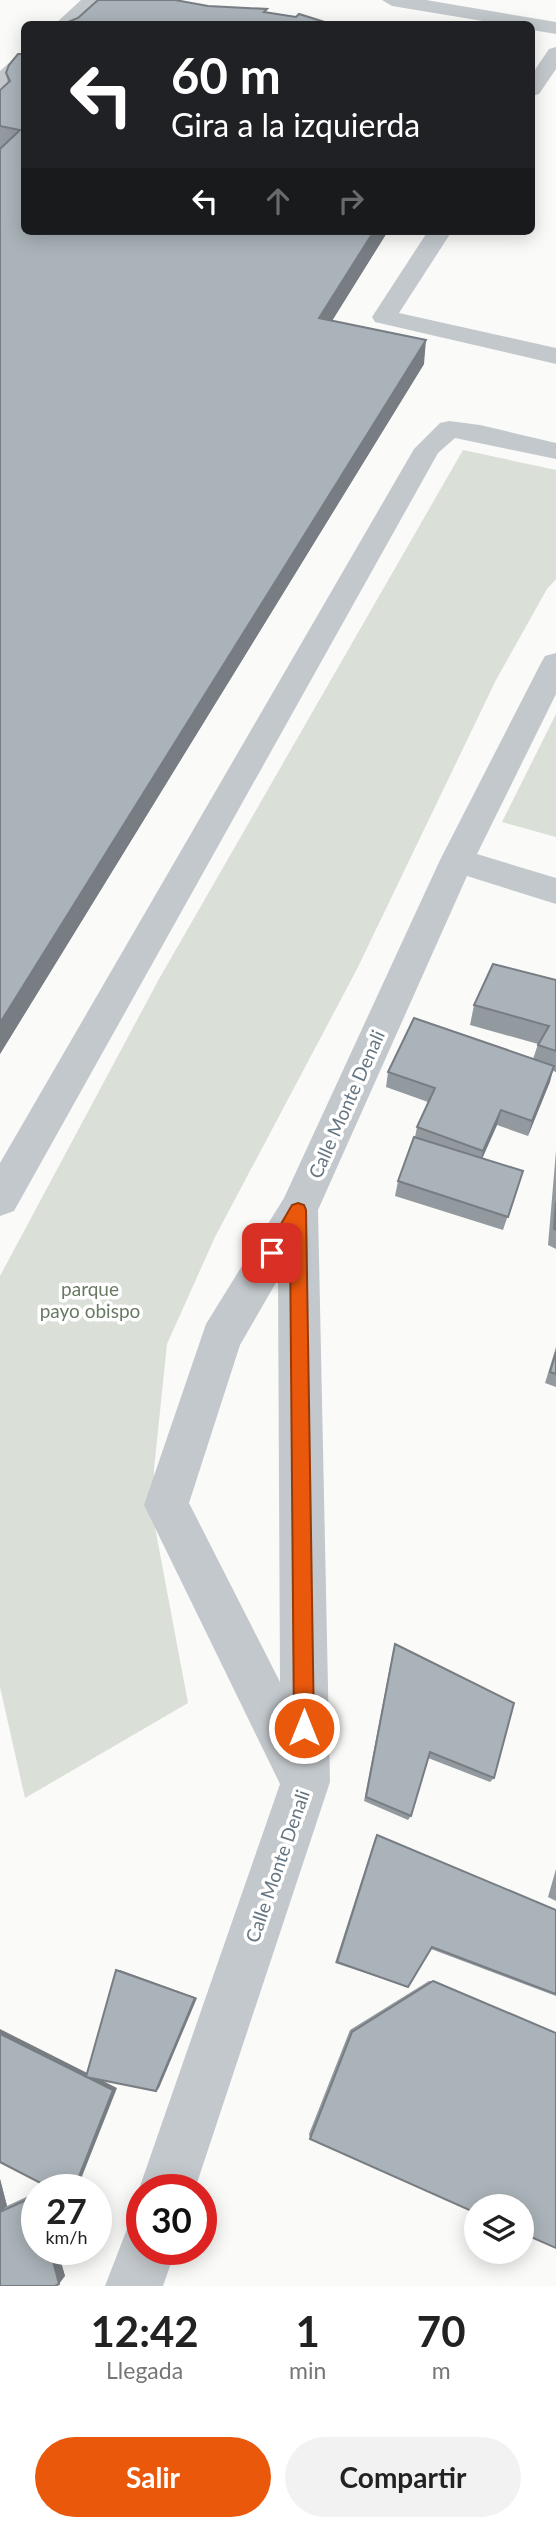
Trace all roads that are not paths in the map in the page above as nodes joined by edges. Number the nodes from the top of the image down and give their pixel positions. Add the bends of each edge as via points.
1 (93, 0) edge
2 (392, 0) edge
3 (68, 21) edge
4 (515, 21) edge
5 (535, 24) edge
6 (556, 28) edge
7 (556, 53) edge
8 (21, 63) edge
9 (535, 81) edge
10 (0, 82) edge
11 (437, 235) edge
12 (556, 356) edge
13 (556, 451) edge
14 (556, 663) edge
15 (457, 860) junction
16 (556, 891) edge
17 (0, 1199) edge
18 (298, 1210) junction
19 (305, 1782) junction
20 (172, 2174) edge
21 (141, 2265) edge
22 (134, 2286) edge

1 - 3 street
2 - 4 street
5 - 6 street
7 - 9 street
8 - 10 street
11 - 12 street via 384,317
13 - 17 street via 449,429 427,449
14 - 15 street, Calle Monte Denali
15 - 16 street
15 - 18 street, Calle Monte Denali
18 - 19 street, Calle Monte Denali
18 - 19 street via 220,1338 166,1505
19 - 20 street, Calle Monte Denali
21 - 22 street

